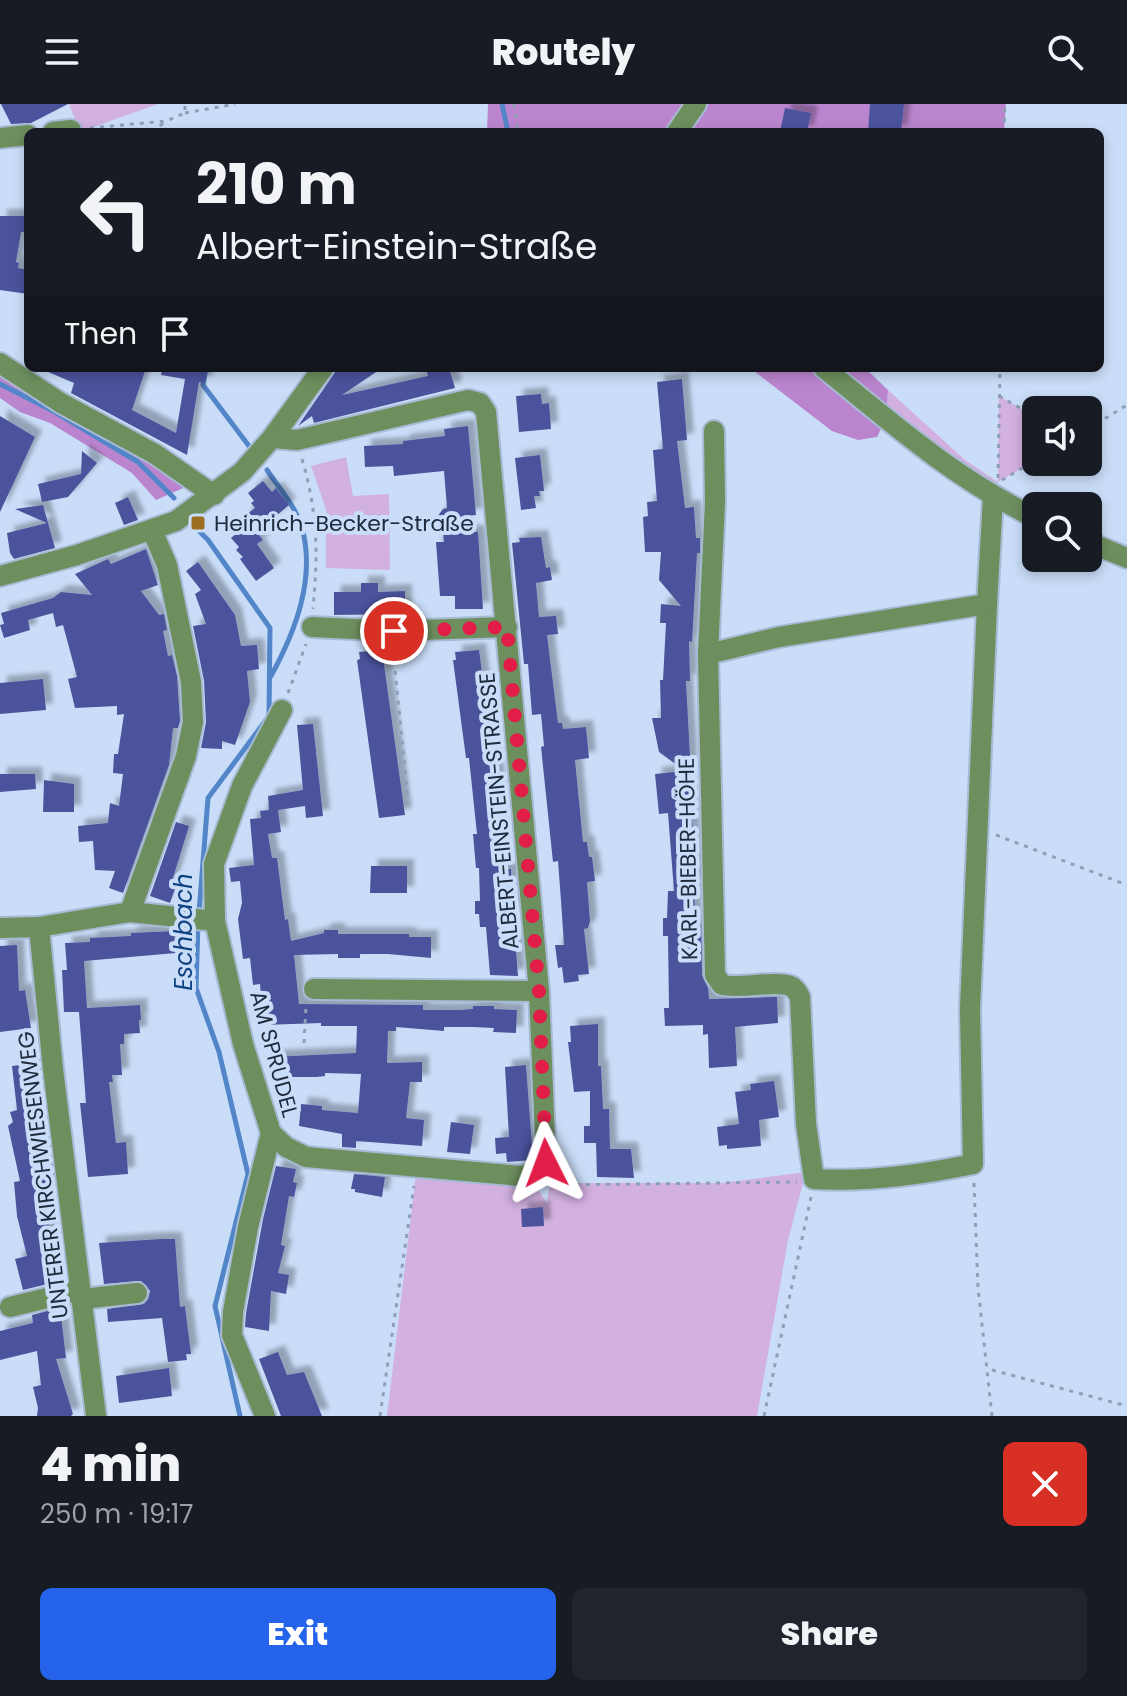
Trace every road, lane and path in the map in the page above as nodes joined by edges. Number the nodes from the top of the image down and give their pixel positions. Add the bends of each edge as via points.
1 (185, 104) edge
2 (235, 104) edge
3 (514, 104) edge
4 (696, 104) edge
5 (1005, 104) edge
6 (185, 113) junction
7 (166, 121) junction
8 (93, 128) edge
9 (157, 128) edge
10 (517, 128) edge
11 (680, 128) edge
12 (1004, 128) edge
13 (24, 135) edge
14 (0, 138) edge
15 (0, 363) edge
16 (320, 372) edge
17 (829, 372) edge
18 (1000, 372) edge
19 (999, 396) junction
20 (1127, 405) edge
21 (1022, 409) edge
22 (1102, 420) edge
23 (714, 431) dead end
24 (272, 438) junction
25 (297, 440) junction
26 (1022, 470) edge
27 (996, 490) junction
28 (214, 495) junction
29 (1022, 508) edge
30 (152, 530) junction
31 (1102, 548) edge
32 (1127, 558) edge
33 (0, 576) edge
34 (987, 604) junction
35 (312, 627) junction
36 (507, 627) junction
37 (394, 631) junction
38 (708, 654) junction
39 (282, 710) joint
40 (408, 798) dead end
41 (977, 830) junction
42 (1127, 885) edge
43 (130, 912) junction
44 (215, 921) junction
45 (39, 927) junction
46 (0, 928) edge
47 (314, 989) joint
48 (539, 991) junction
49 (304, 1043) dead end
50 (271, 1133) junction
51 (973, 1164) junction
52 (417, 1169) junction
53 (542, 1173) junction
54 (814, 1179) junction
55 (137, 1293) dead end
56 (81, 1294) junction
57 (10, 1307) dead end
58 (992, 1370) dead end
59 (1127, 1406) edge
60 (96, 1416) edge
61 (265, 1416) edge
62 (380, 1416) edge
63 (764, 1416) edge
64 (992, 1416) edge

1 - 6 path
2 - 6 path
3 - 10 path
4 - 11 street
5 - 12 path
6 - 7 path
7 - 8 path
7 - 9 path
13 - 14 street
15 - 28 street
16 - 24 street
17 - 27 street via 924,450
18 - 19 path
19 - 21 path
19 - 27 path
20 - 22 path
23 - 38 street, KARL-BIEBER-HÖHE
24 - 25 street, ALBERT-EINSTEIN-STRASSE
24 - 28 street
25 - 35 path via 313,496 318,553
25 - 36 street, ALBERT-EINSTEIN-STRASSE via 468,400 480,403 486,412
26 - 27 path
27 - 29 street
27 - 34 street
28 - 30 street
30 - 33 street
30 - 43 street via 167,565 191,682 193,722 186,756
31 - 32 street
34 - 38 street via 779,637
34 - 41 street
35 - 37 street
35 - 39 path
36 - 37 street
36 - 48 street, ALBERT-EINSTEIN-STRASSE
37 - 40 path
38 - 54 street, KARL-BIEBER-HÖHE via 715,975 722,985 735,988 787,985 800,997
39 - 44 street, AM SPRUDEL via 242,786 214,864
41 - 42 path
41 - 51 street via 970,1009
43 - 44 street
43 - 45 street
44 - 50 street, AM SPRUDEL via 243,1044
45 - 46 street
45 - 56 street, UNTERER KIRCHWIESENWEG
47 - 48 street
47 - 49 path via 306,998
48 - 53 street, ALBERT-EINSTEIN-STRASSE via 546,1163
50 - 52 street via 306,1157
50 - 61 street, AM SPRUDEL via 248,1227 232,1335
51 - 54 street via 892,1177
51 - 64 path via 978,1288
52 - 53 street
52 - 62 path
53 - 54 path via 552,1185 783,1184
54 - 63 path
55 - 56 street
56 - 57 street
56 - 60 street, UNTERER KIRCHWIESENWEG
58 - 59 path

